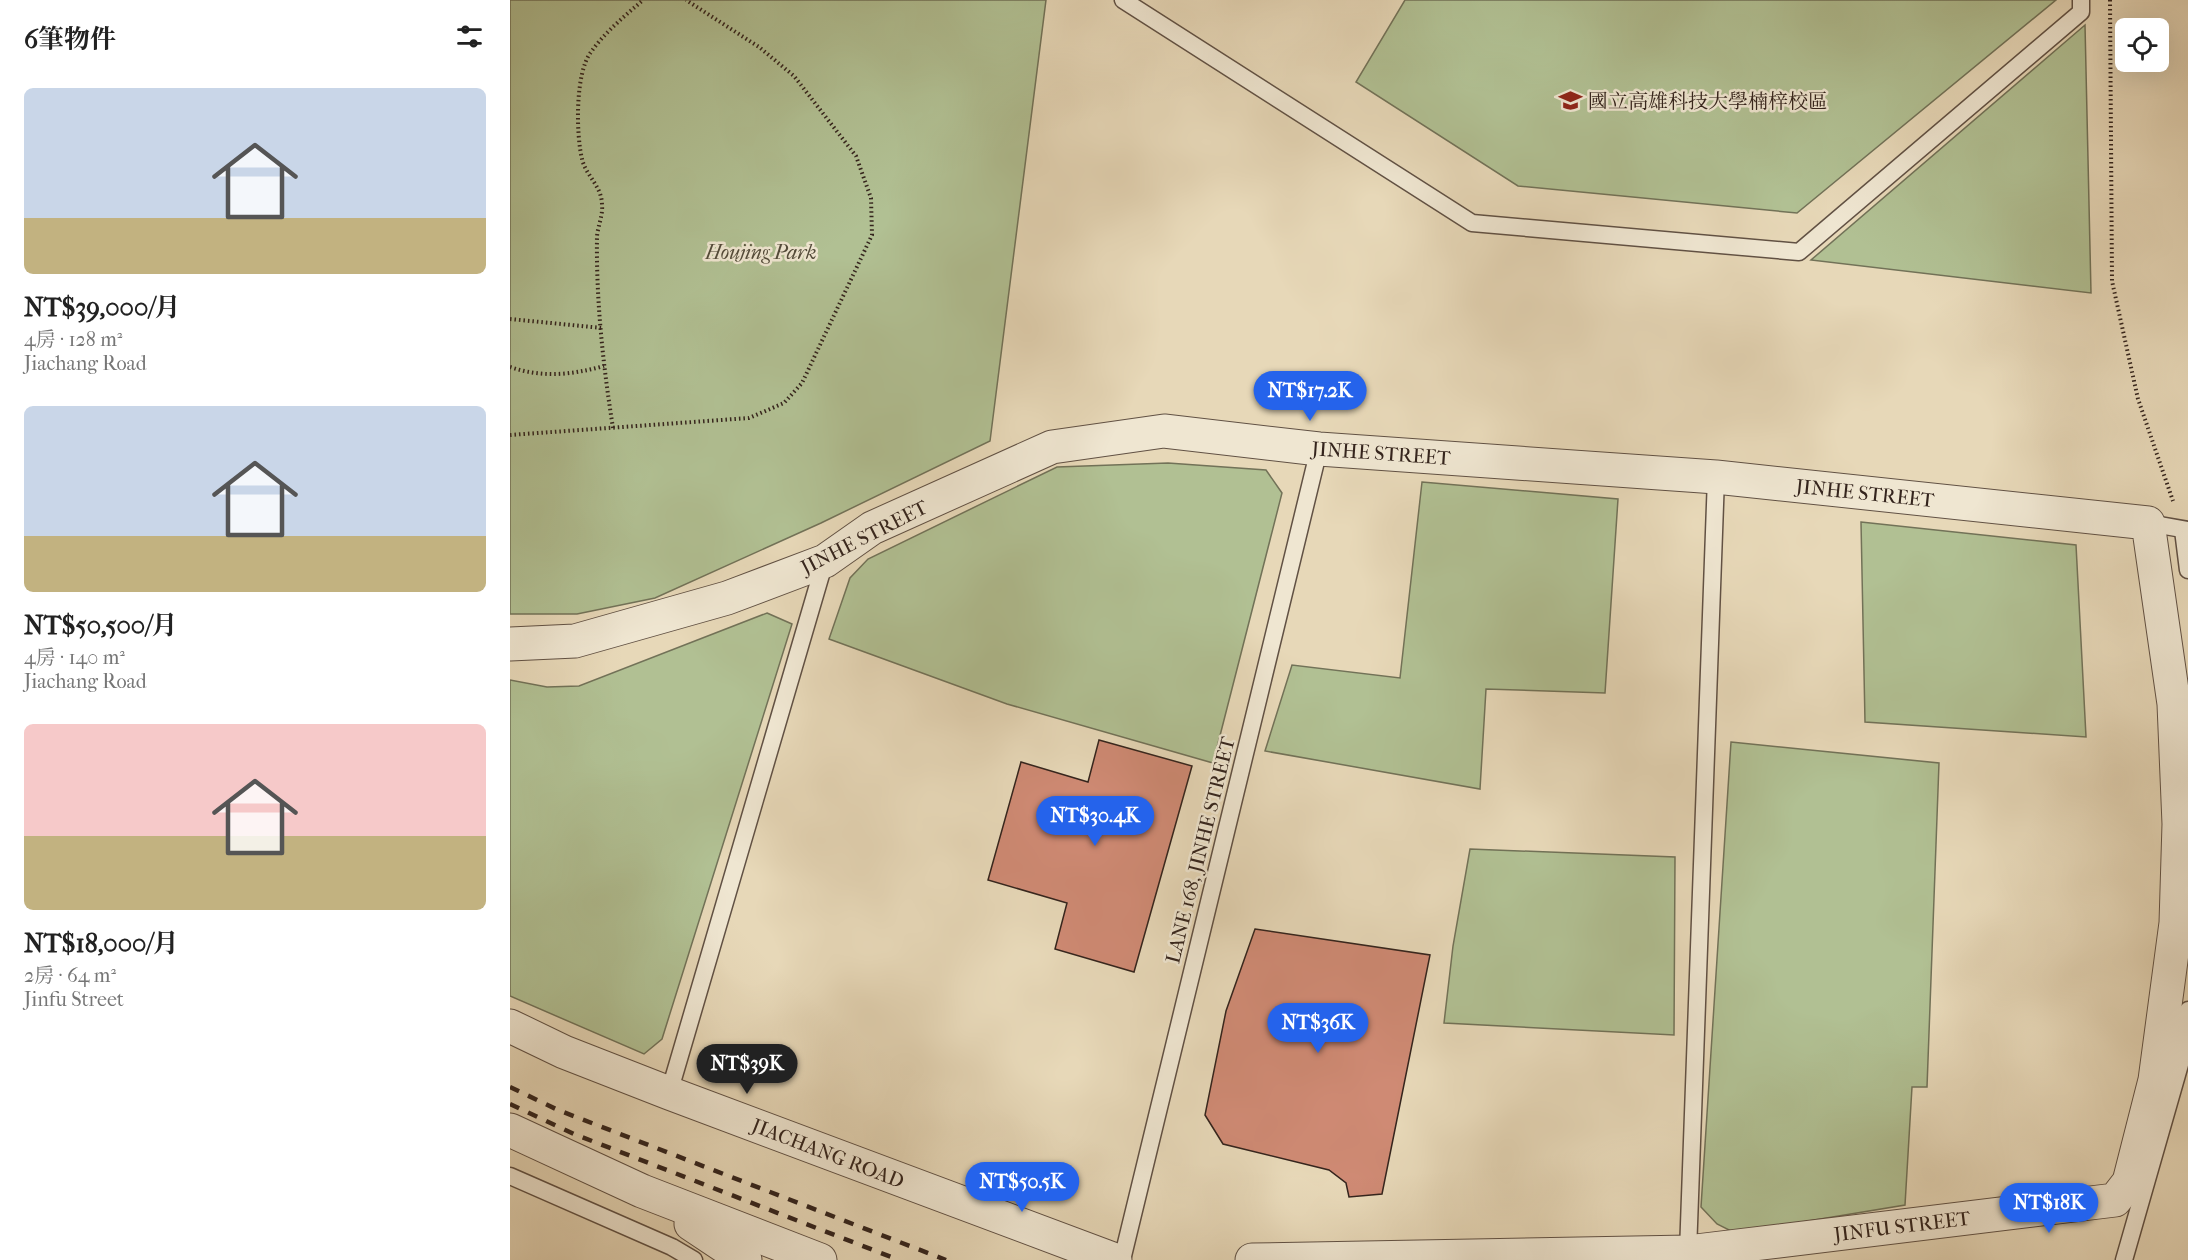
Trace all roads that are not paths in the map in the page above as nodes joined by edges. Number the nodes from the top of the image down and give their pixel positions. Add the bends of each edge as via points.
1 (1123, 0) edge
2 (2080, 0) edge
3 (1319, 449) junction
4 (1716, 477) junction
5 (2148, 523) junction
6 (2186, 530) edge
7 (825, 561) junction
8 (2188, 570) edge
9 (510, 644) edge
10 (2188, 1010) edge
11 (510, 1026) edge
12 (669, 1093) junction
13 (510, 1130) edge
14 (510, 1176) edge
15 (642, 1191) junction
16 (967, 1206) junction
17 (1688, 1252) junction
18 (694, 1260) edge
19 (745, 1260) edge
20 (820, 1260) edge
21 (1048, 1260) edge
22 (1115, 1260) edge
23 (1122, 1260) edge
24 (1252, 1260) edge
25 (2124, 1260) edge

1 - 2 lane via 1472,223 1799,252 2081,12
3 - 4 street, JINHE STREET
3 - 7 street, JINHE STREET via 1164,431 1052,447 872,528
3 - 23 lane, LANE 168, JINHE STREET
4 - 5 street, JINHE STREET
4 - 17 lane
5 - 6 lane
5 - 17 street, JINFU STREET via 2174,704 2179,824 2176,923 2155,1080 2129,1182 2115,1200
6 - 8 lane
7 - 9 street, JINHE STREET via 727,598 628,628 575,641
7 - 12 lane
10 - 25 lane via 2181,1061
11 - 12 street, JIACHANG ROAD
12 - 16 street, JIACHANG ROAD
13 - 15 street
14 - 18 lane
15 - 19 street
15 - 20 street
16 - 21 street
16 - 22 street, JIACHANG ROAD
17 - 24 street, JINFU STREET

